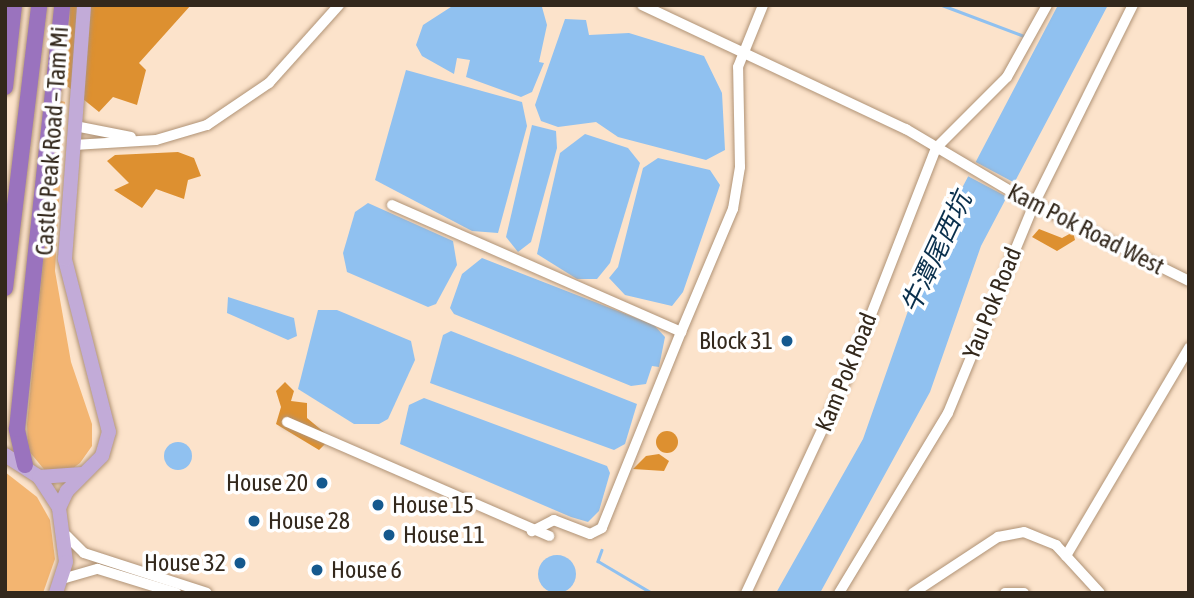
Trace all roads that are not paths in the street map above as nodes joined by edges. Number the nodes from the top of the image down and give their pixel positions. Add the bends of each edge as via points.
1 (14, 5) edge
2 (39, 5) edge
3 (62, 5) edge
4 (84, 5) edge
5 (339, 5) edge
6 (642, 5) edge
7 (763, 5) edge
8 (1047, 5) edge
9 (1133, 5) edge
10 (5, 40) edge
11 (745, 49) junction
12 (5, 87) edge
13 (75, 126) junction
14 (172, 136) junction
15 (74, 145) junction
16 (936, 148) junction
17 (1034, 202) junction
18 (392, 205) dead end
19 (1189, 281) edge
20 (5, 286) edge
21 (681, 332) junction
22 (1189, 348) edge
23 (287, 422) dead end
24 (5, 455) edge
25 (25, 465) junction
26 (82, 474) junction
27 (39, 477) junction
28 (60, 508) junction
29 (532, 531) junction
30 (67, 536) junction
31 (549, 536) dead end
32 (1066, 556) junction
33 (62, 579) junction
34 (56, 593) edge
35 (176, 593) edge
36 (208, 593) edge
37 (746, 593) edge
38 (839, 593) edge
39 (913, 593) edge
40 (1005, 593) edge
41 (1024, 593) edge
42 (1100, 593) edge

1 - 10 highway
1 - 12 highway
2 - 20 highway
3 - 25 highway via 17,429
4 - 13 main road, Castle Peak Road – Tam Mi
5 - 14 street via 269,83 207,125
6 - 11 street
7 - 11 street
8 - 16 street via 1007,77
9 - 17 street, Yau Pok Road
11 - 16 street
11 - 21 street via 737,75 740,167 733,209
13 - 14 street via 127,137
13 - 15 main road, Castle Peak Road – Tam Mi
14 - 15 street
15 - 26 main road, Castle Peak Road – Tam Mi via 67,279 109,432 102,456
16 - 17 street, Kam Pok Road West
16 - 37 street, Kam Pok Road via 846,379
17 - 19 street, Kam Pok Road West
17 - 38 street, Yau Pok Road via 948,413
18 - 21 street
21 - 29 street via 602,528 590,534 554,520
22 - 32 street
23 - 29 street
24 - 25 main road
25 - 27 main road
26 - 27 main road
26 - 28 main road, Castle Peak Road – Tam Mi
27 - 28 main road
28 - 30 main road
29 - 31 street
30 - 33 main road
30 - 36 street via 91,556
32 - 39 street via 1041,536 1006,534
32 - 42 street
33 - 34 main road
33 - 35 street via 98,569
40 - 41 street

